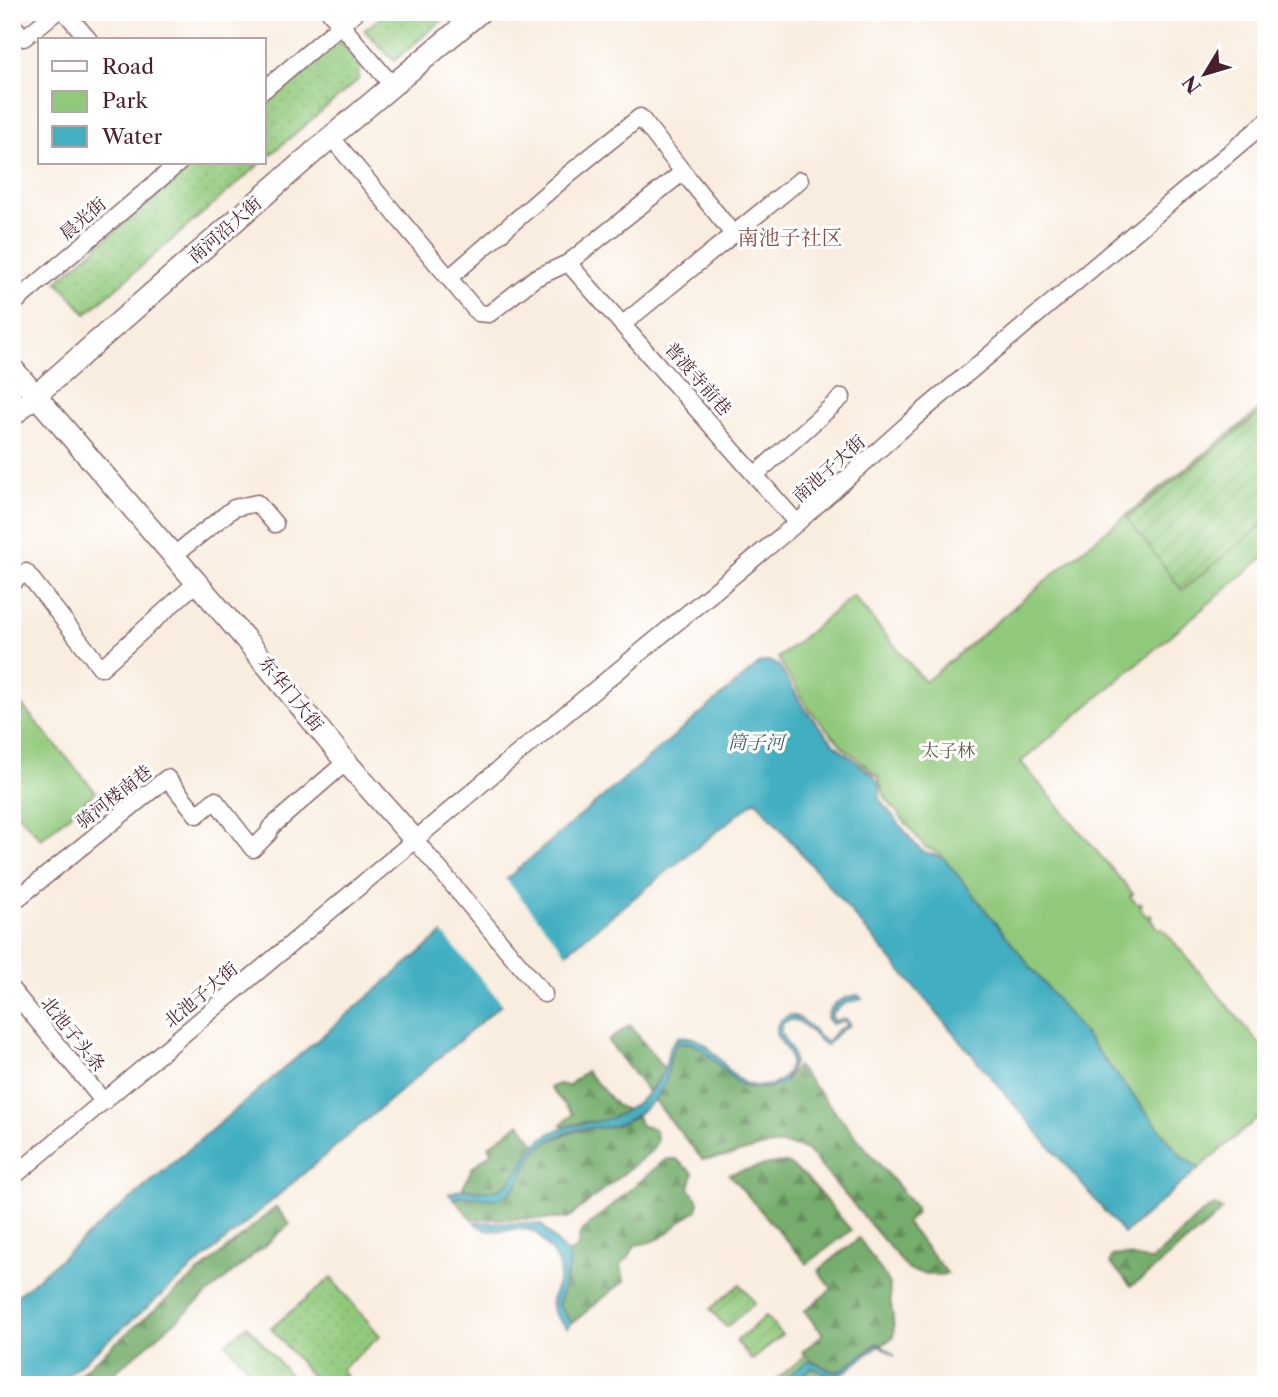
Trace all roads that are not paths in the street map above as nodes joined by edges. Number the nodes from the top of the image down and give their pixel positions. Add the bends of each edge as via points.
1 (56, 12) edge
2 (65, 12) edge
3 (356, 12) edge
4 (480, 12) edge
5 (335, 18) edge
6 (12, 24) edge
7 (87, 38) edge
8 (392, 85) junction
9 (266, 88) edge
10 (1266, 122) edge
11 (331, 137) junction
12 (178, 164) edge
13 (683, 172) junction
14 (800, 180) dead end
15 (734, 235) junction
16 (568, 263) junction
17 (449, 278) junction
18 (12, 305) edge
19 (623, 324) junction
20 (12, 368) edge
21 (35, 396) junction
22 (842, 397) dead end
23 (12, 416) edge
24 (756, 474) junction
25 (797, 523) junction
26 (275, 524) dead end
27 (174, 555) junction
28 (12, 583) edge
29 (196, 583) junction
30 (346, 762) junction
31 (415, 841) junction
32 (12, 903) edge
33 (539, 988) dead end
34 (12, 990) edge
35 (104, 1102) junction
36 (12, 1178) edge

1 - 6 street via 24,38
2 - 7 street
3 - 5 street
4 - 8 main road, 南河沿大街
5 - 8 street
5 - 9 street
8 - 11 main road, 南河沿大街
10 - 25 street, 南池子大街
11 - 17 street
11 - 21 main road, 南河沿大街
12 - 18 street, 晨光街
13 - 15 street
13 - 16 street
13 - 17 street via 640,117
14 - 15 street
15 - 19 street
16 - 17 street via 534,278 489,314 478,313
16 - 19 street, 普渡寺前巷
19 - 24 street, 普渡寺前巷
20 - 21 main road, 东华门大街
21 - 23 main road, 南河沿大街
21 - 27 main road, 东华门大街
22 - 24 street
24 - 25 street, 普渡寺前巷
25 - 31 street, 南池子大街
26 - 27 street via 257,503 234,508
27 - 29 main road, 东华门大街
28 - 29 street via 26,572 101,668
29 - 30 main road, 东华门大街
30 - 31 main road, 东华门大街
30 - 32 street, 骑河楼南巷 via 270,828 253,849 215,800 197,815 167,778
31 - 33 street, 东华门大街
31 - 35 street, 北池子大街
34 - 35 street, 北池子头条
35 - 36 street, 北池子大街

